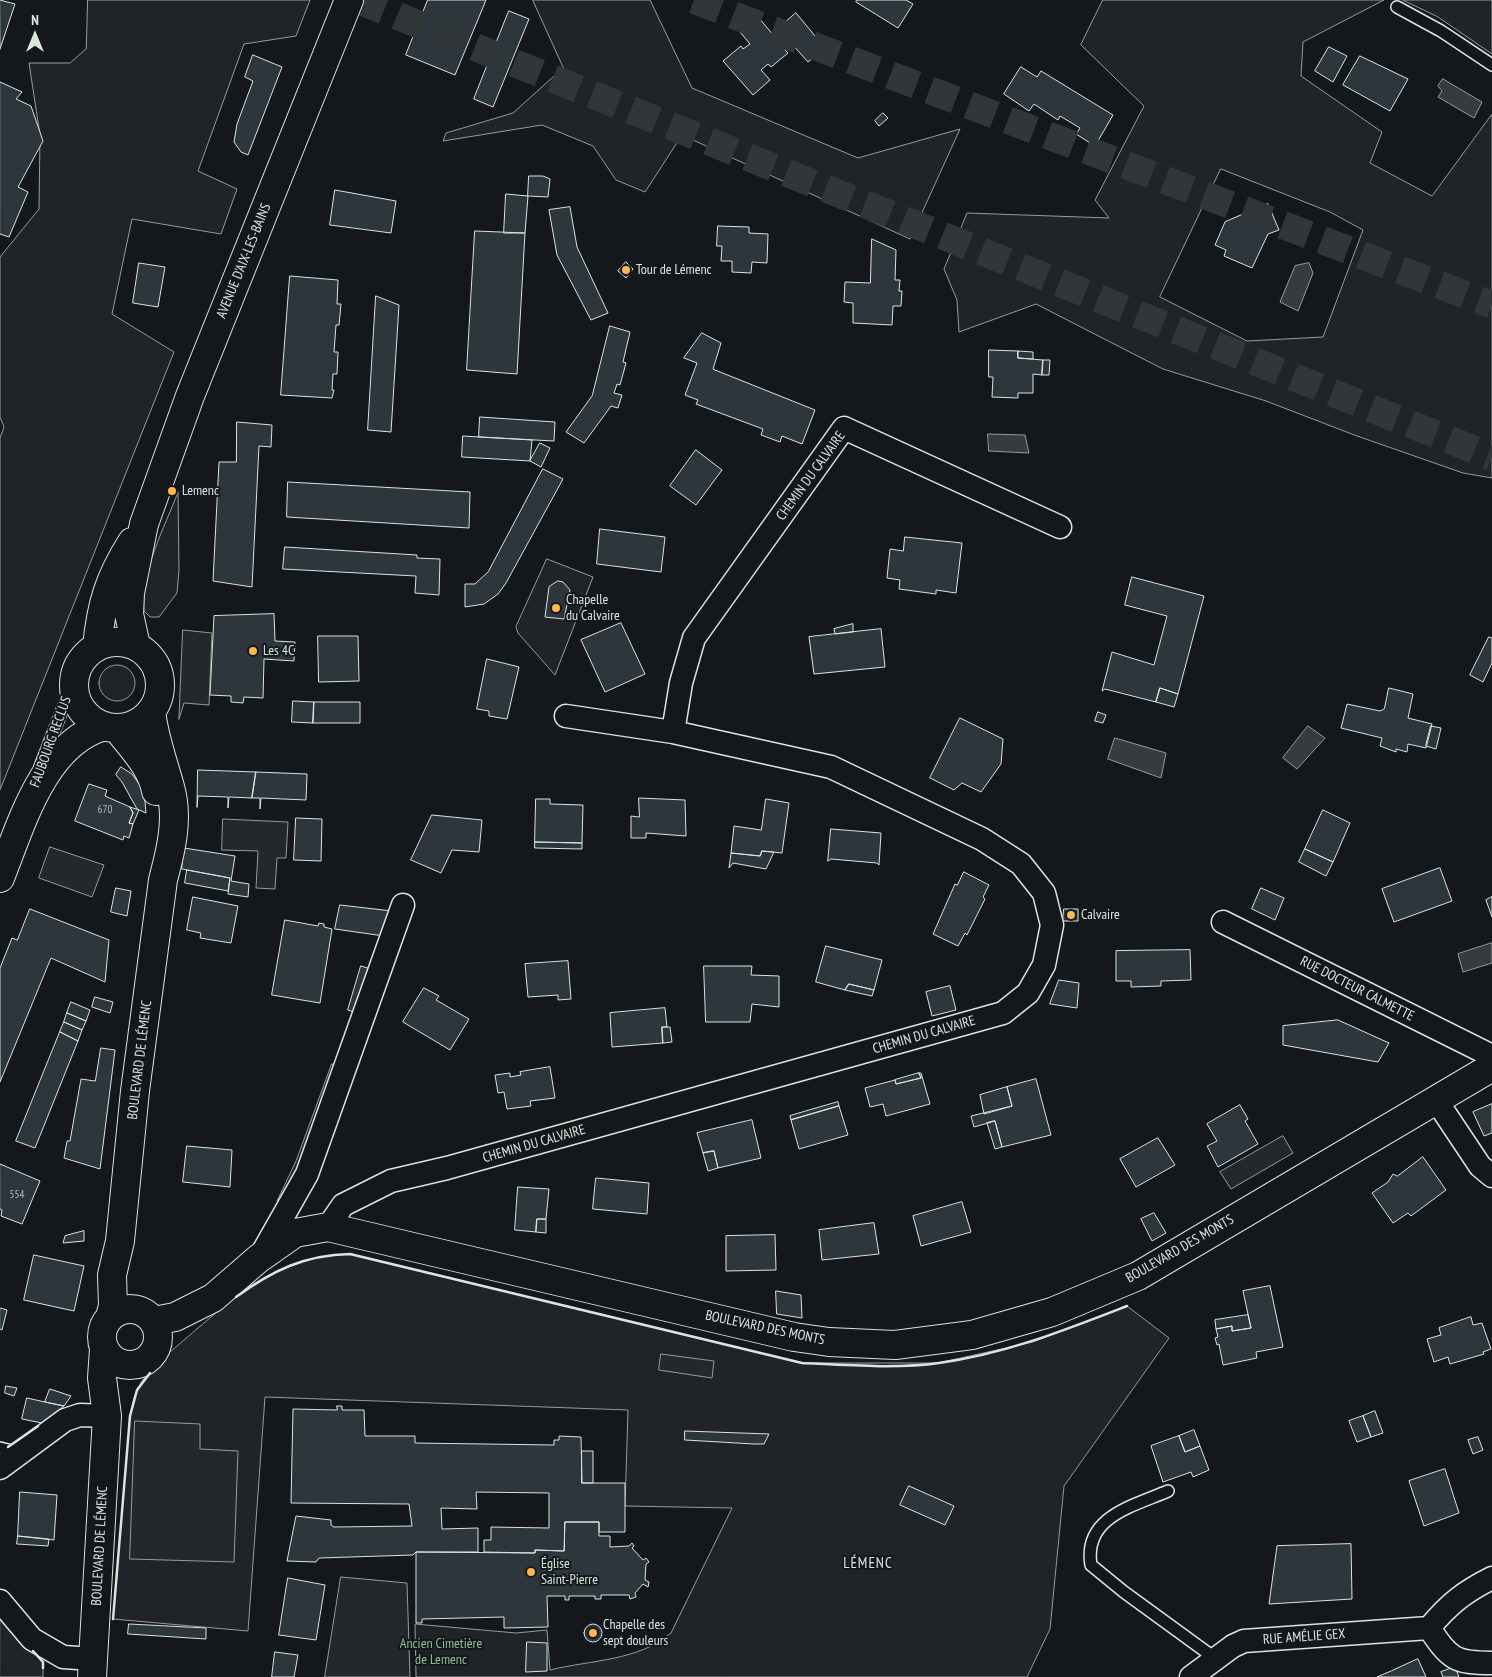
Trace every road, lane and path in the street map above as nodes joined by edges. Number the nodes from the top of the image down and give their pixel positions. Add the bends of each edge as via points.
1 (349, 0) edge
2 (1397, 7) dead end
3 (1492, 66) edge
4 (144, 524) junction
5 (1060, 527) dead end
6 (136, 646) junction
7 (97, 647) junction
8 (75, 677) junction
9 (151, 712) junction
10 (566, 716) dead end
11 (111, 727) junction
12 (673, 732) junction
13 (28, 808) junction
14 (0, 878) edge
15 (163, 880) junction
16 (403, 905) dead end
17 (1223, 922) dead end
18 (1492, 1056) edge
19 (1492, 1067) edge
20 (1436, 1100) junction
21 (1492, 1176) edge
22 (328, 1227) junction
23 (120, 1241) junction
24 (258, 1260) junction
25 (214, 1298) junction
26 (145, 1315) junction
27 (110, 1317) junction
28 (104, 1349) junction
29 (146, 1358) junction
30 (107, 1416) junction
31 (10, 1450) edge
32 (0, 1468) edge
33 (1168, 1492) dead end
34 (1492, 1578) edge
35 (0, 1601) edge
36 (1429, 1628) junction
37 (1216, 1659) junction
38 (1492, 1663) edge
39 (93, 1668) edge
40 (1190, 1677) edge

1 - 4 main road, AVENUE D'AIX-LES-BAINS via 190,396
2 - 3 lane via 1441,31
4 - 6 main road, AVENUE D'AIX-LES-BAINS via 130,593 129,614
4 - 7 main road, AVENUE D'AIX-LES-BAINS via 107,588
5 - 12 street, CHEMIN DU CALVAIRE via 844,428 694,638 681,683
6 - 7 main road via 123,642
6 - 9 main road via 156,668 160,683 158,698
7 - 8 main road via 82,660
8 - 11 main road via 75,693 80,707 91,719
8 - 13 lane, FAUBOURG RECLUS via 44,752
9 - 11 main road via 130,726
9 - 15 main road, BOULEVARD DE LÉMENC via 153,732 171,788 174,809 172,846
10 - 12 street, CHEMIN DU CALVAIRE
11 - 13 main road, FAUBOURG RECLUS via 89,730 74,740 58,756
11 - 15 main road, BOULEVARD DE LÉMENC via 144,764 155,783 160,811
12 - 22 street, CHEMIN DU CALVAIRE via 831,767 982,839 1021,864 1044,893 1052,925 1044,965 1028,993 1003,1013 391,1181 343,1205
13 - 14 main road, FAUBOURG RECLUS
15 - 23 main road, BOULEVARD DE LÉMENC via 135,1092
16 - 24 street via 307,1174
17 - 18 street, RUE DOCTEUR CALMETTE
19 - 20 main road, BOULEVARD DES MONTS
20 - 21 street via 1480,1166
20 - 22 main road, BOULEVARD DES MONTS via 1138,1276 1052,1312 981,1332 895,1345 794,1337
22 - 24 main road, BOULEVARD DES MONTS via 295,1234
23 - 26 main road, BOULEVARD DE LÉMENC via 124,1276
23 - 27 main road, BOULEVARD DE LÉMENC via 112,1275
24 - 25 main road, BOULEVARD DES MONTS
25 - 26 main road via 175,1317
25 - 29 main road via 199,1320
26 - 27 main road via 118,1312
26 - 29 main road via 158,1331 158,1341
27 - 28 main road via 103,1332
28 - 29 main road via 112,1359 124,1364
28 - 30 main road, BOULEVARD DE LÉMENC via 102,1378
29 - 30 main road, BOULEVARD DE LÉMENC via 120,1388
30 - 31 street via 80,1415 65,1420
30 - 39 main road, BOULEVARD DE LÉMENC
31 - 32 street
33 - 37 lane via 1114,1514 1096,1531 1090,1544 1091,1565
34 - 36 street via 1466,1591 1446,1607
35 - 39 street via 32,1640
36 - 37 street, RUE AMÉLIE GEX via 1252,1640 1233,1646
36 - 38 street via 1451,1657 1473,1663
37 - 40 street, RUE AMÉLIE GEX

